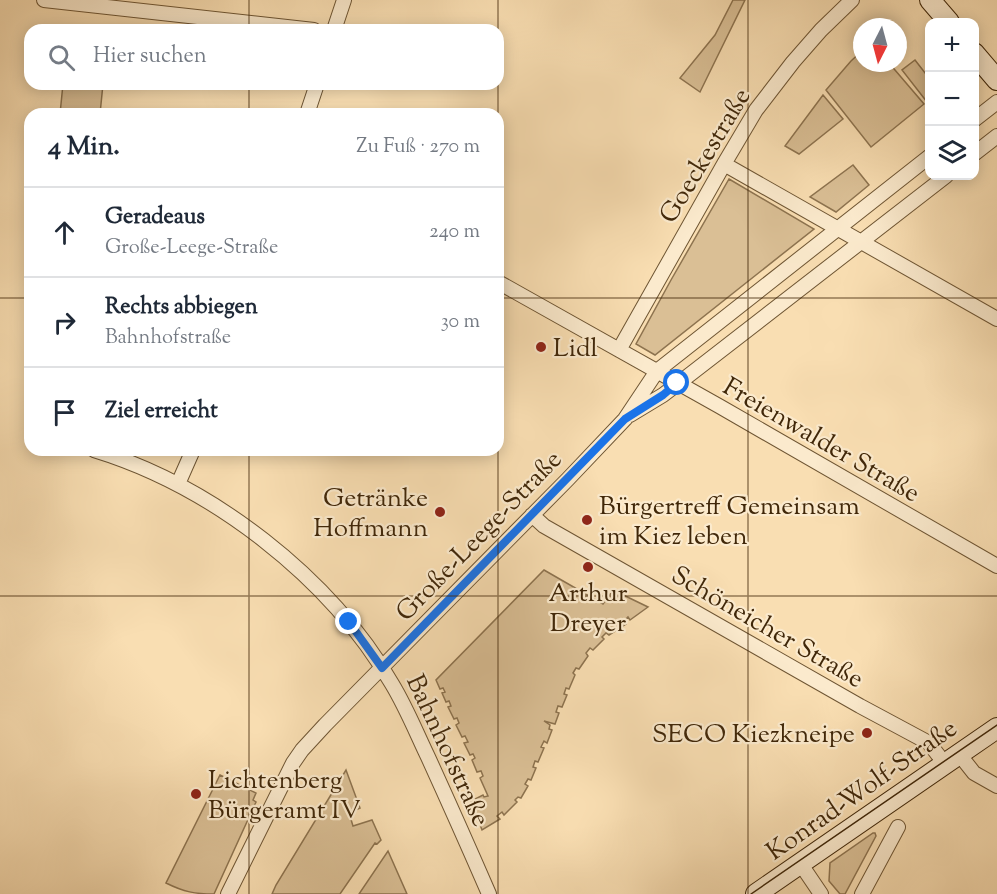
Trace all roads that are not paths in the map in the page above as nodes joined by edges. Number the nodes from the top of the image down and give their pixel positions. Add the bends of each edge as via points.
1 (44, 0) edge
2 (344, 0) edge
3 (852, 0) edge
4 (930, 0) edge
5 (946, 18) edge
6 (260, 24) edge
7 (336, 24) edge
8 (979, 58) edge
9 (997, 80) edge
10 (315, 90) edge
11 (997, 102) edge
12 (309, 108) edge
13 (979, 117) edge
14 (997, 136) edge
15 (979, 151) edge
16 (925, 160) edge
17 (724, 164) junction
18 (941, 180) edge
19 (837, 228) junction
20 (859, 242) junction
21 (504, 285) edge
22 (997, 319) edge
23 (619, 351) junction
24 (657, 371) junction
25 (677, 383) junction
26 (625, 419) junction
27 (111, 456) edge
28 (190, 456) edge
29 (178, 484) junction
30 (532, 515) junction
31 (997, 566) edge
32 (382, 668) junction
33 (997, 728) edge
34 (952, 759) junction
35 (997, 786) edge
36 (898, 827) dead end
37 (800, 863) junction
38 (228, 894) edge
39 (489, 894) edge
40 (756, 894) edge
41 (821, 894) edge
42 (862, 894) edge

1 - 6 street
2 - 7 street
3 - 17 street, Goeckestraße via 793,62 756,110
4 - 5 main road
8 - 9 main road
10 - 12 street
11 - 13 street
14 - 15 street
16 - 19 street, Große-Leege-Straße
17 - 19 street
17 - 23 street, Goeckestraße
18 - 20 street, Große-Leege-Straße
19 - 20 street
19 - 24 street, Große-Leege-Straße
20 - 22 street
20 - 25 street, Große-Leege-Straße
21 - 23 street, Freienwalder Straße
23 - 24 street, Freienwalder Straße
24 - 25 street, Freienwalder Straße
24 - 26 street, Große-Leege-Straße
25 - 26 street, Große-Leege-Straße
25 - 31 street, Freienwalder Straße
26 - 30 street, Große-Leege-Straße
27 - 29 street, Bahnhofstraße
28 - 29 street
29 - 32 street, Bahnhofstraße via 240,523 290,562 332,602
30 - 32 street, Große-Leege-Straße
30 - 34 street, Schöneicher Straße via 544,526
32 - 38 street, Große-Leege-Straße via 298,756
32 - 39 street, Bahnhofstraße via 402,701
33 - 34 main road, Konrad-Wolf-Straße
34 - 35 street, Schöneicher Straße
34 - 37 main road, Konrad-Wolf-Straße
36 - 42 street
37 - 40 main road, Konrad-Wolf-Straße
37 - 41 street

